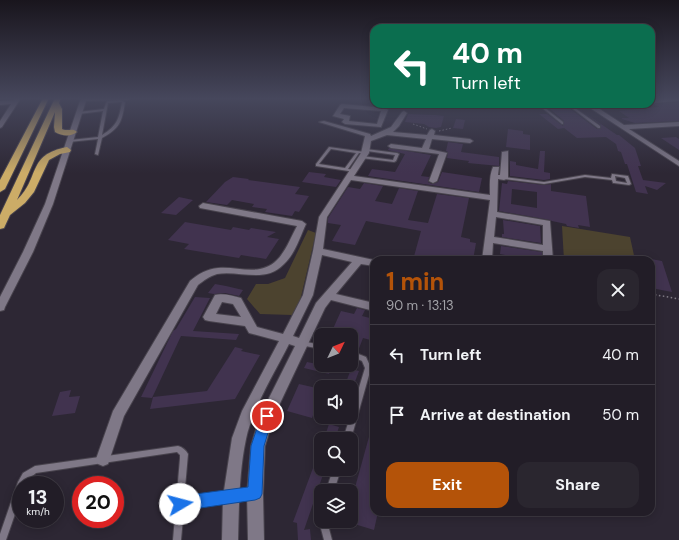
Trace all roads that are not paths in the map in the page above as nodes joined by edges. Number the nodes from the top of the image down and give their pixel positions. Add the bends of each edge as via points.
1 (33, 123) edge
2 (47, 123) edge
3 (58, 123) edge
4 (76, 123) edge
5 (103, 123) edge
6 (120, 123) edge
7 (325, 123) edge
8 (372, 123) edge
9 (399, 123) edge
10 (594, 123) edge
11 (616, 123) edge
12 (679, 124) edge
13 (599, 127) dead end
14 (622, 127) junction
15 (73, 132) junction
16 (432, 132) junction
17 (386, 133) junction
18 (100, 138) junction
19 (368, 138) junction
20 (470, 141) dead end
21 (68, 146) junction
22 (391, 146) dead end
23 (425, 150) junction
24 (506, 152) dead end
25 (363, 153) junction
26 (97, 154) dead end
27 (679, 164) edge
28 (350, 172) junction
29 (504, 178) junction
30 (613, 179) dead end
31 (433, 181) dead end
32 (0, 189) edge
33 (494, 198) junction
34 (203, 206) dead end
35 (6, 214) junction
36 (491, 214) junction
37 (0, 226) edge
38 (489, 239) junction
39 (548, 249) junction
40 (318, 251) junction
41 (487, 256) edge
42 (548, 256) edge
43 (359, 260) junction
44 (370, 262) edge
45 (330, 296) junction
46 (370, 306) edge
47 (0, 307) edge
48 (249, 322) dead end
49 (285, 339) junction
50 (302, 343) junction
51 (314, 346) edge
52 (358, 356) edge
53 (349, 432) edge
54 (103, 459) junction
55 (26, 476) edge
56 (255, 494) junction
57 (231, 497) junction
58 (180, 504) junction
59 (12, 511) edge
60 (325, 528) edge
61 (2, 540) edge
62 (177, 540) edge
63 (230, 540) edge
64 (256, 540) edge
65 (328, 540) edge

1 - 32 highway
2 - 35 highway
3 - 15 highway via 58,130 63,133
4 - 15 street
5 - 18 lane
6 - 18 lane via 118,127
7 - 19 street
8 - 19 street
9 - 17 street
10 - 13 lane
11 - 14 street
12 - 14 street
14 - 27 street
15 - 21 street
16 - 17 street
16 - 20 street
16 - 23 street
17 - 19 street
18 - 21 lane
18 - 26 lane
19 - 25 street
21 - 35 highway via 41,162 23,200
21 - 47 street via 40,226
22 - 23 street
23 - 31 street via 443,153
24 - 29 street
25 - 25 lane via 398,154 394,161
25 - 28 street
25 - 28 lane via 330,148 317,165
28 - 33 street
28 - 40 street via 323,217
29 - 30 lane via 544,183 585,176
29 - 33 street via 495,173
33 - 36 street
34 - 54 street via 302,224 281,262 268,270 257,273 219,271 204,275 194,283 118,415
35 - 37 highway
36 - 38 street
36 - 39 street via 547,223
38 - 39 street
38 - 41 street
39 - 42 street
40 - 43 street
40 - 49 street via 308,295
43 - 44 street
43 - 45 street
45 - 46 street
45 - 50 street via 320,306
48 - 49 street via 253,330
49 - 50 street
49 - 57 street via 249,411 239,438
50 - 51 lane
50 - 56 street via 267,416 258,446
52 - 53 lane via 364,359 368,368
54 - 55 lane via 35,470
54 - 58 lane via 173,449 182,451 184,458
56 - 57 lane
56 - 64 street
57 - 58 lane
57 - 63 street
58 - 62 lane
59 - 61 lane
60 - 65 lane

